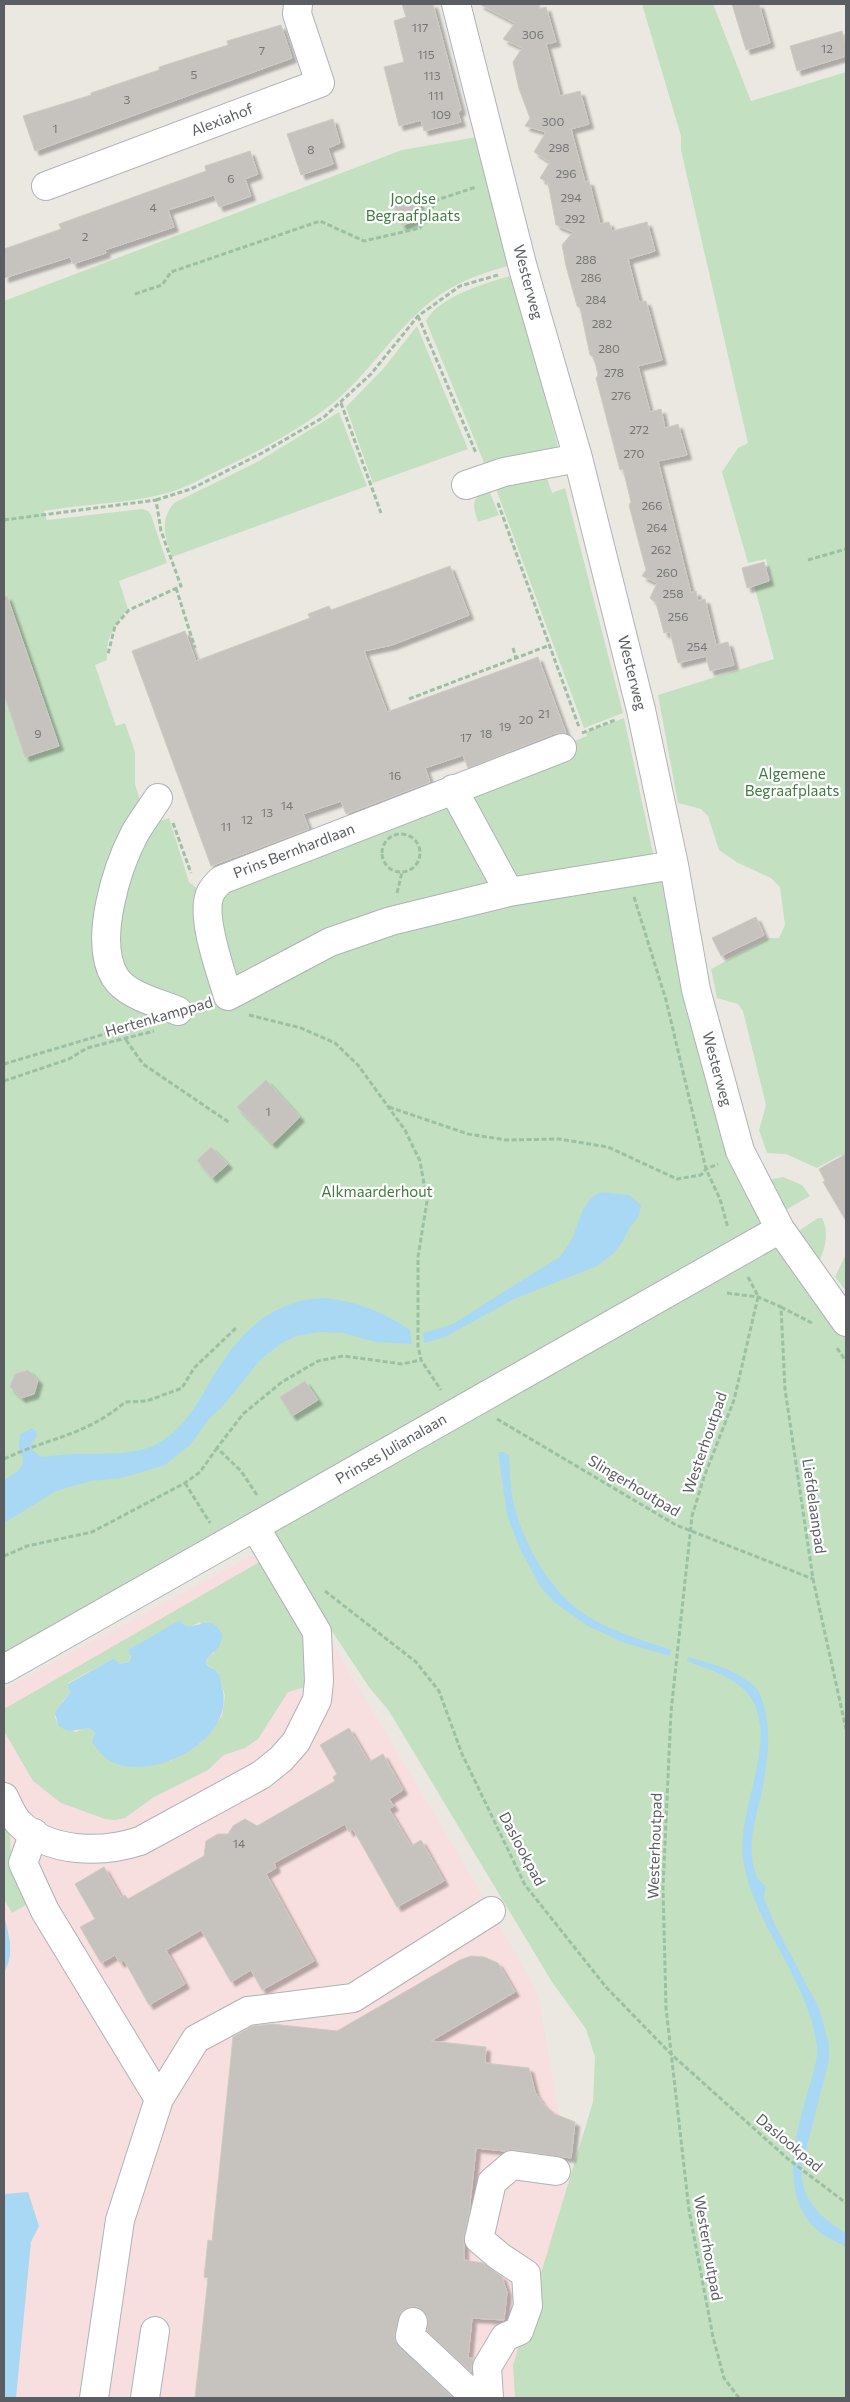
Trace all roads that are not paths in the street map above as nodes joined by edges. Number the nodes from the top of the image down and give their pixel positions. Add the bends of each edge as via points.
1 (298, 4) edge
2 (456, 4) edge
3 (46, 186) dead end
4 (578, 458) junction
5 (476, 481) road end
6 (572, 741) road end
7 (453, 789) junction
8 (158, 798) road end
9 (674, 865) junction
10 (508, 892) junction
11 (170, 1020) road end
12 (780, 1229) junction
13 (846, 1322) edge
14 (262, 1523) junction
15 (4, 1669) edge
16 (4, 1796) edge
17 (34, 1833) junction
18 (491, 1911) dead end
19 (159, 2099) junction
20 (556, 2171) dead end
21 (412, 2322) dead end
22 (155, 2331) dead end
23 (94, 2398) edge
24 (145, 2398) edge
25 (476, 2398) edge
26 (489, 2398) edge

1 - 3 street, Alexiahof via 296,14 320,83
2 - 4 street, Westerweg via 524,268
4 - 5 street via 504,472
4 - 9 street, Westerweg via 641,710
6 - 7 street, Prins Bernhardlaan
7 - 10 street
7 - 10 street, Prins Bernhardlaan via 221,880 210,893 207,908 228,996 330,942 391,921
8 - 11 street via 135,834 113,891 106,926 107,955 115,978
9 - 10 street
9 - 12 street, Westerweg via 696,990 740,1151
12 - 13 street, Westerweg
12 - 14 street, Prinses Julianalaan
14 - 15 street, Prinses Julianalaan
14 - 17 street via 317,1632 317,1700 296,1742 261,1775 140,1841 120,1848 105,1850 67,1846
16 - 17 street via 19,1823
17 - 19 street via 23,1863 45,1911
18 - 19 street via 352,1998 248,2011 196,2040
19 - 23 street via 120,2220
20 - 26 street via 512,2165 492,2182 479,2239 526,2274 528,2306 519,2331 505,2337 487,2367
21 - 25 street via 410,2336
22 - 24 street

